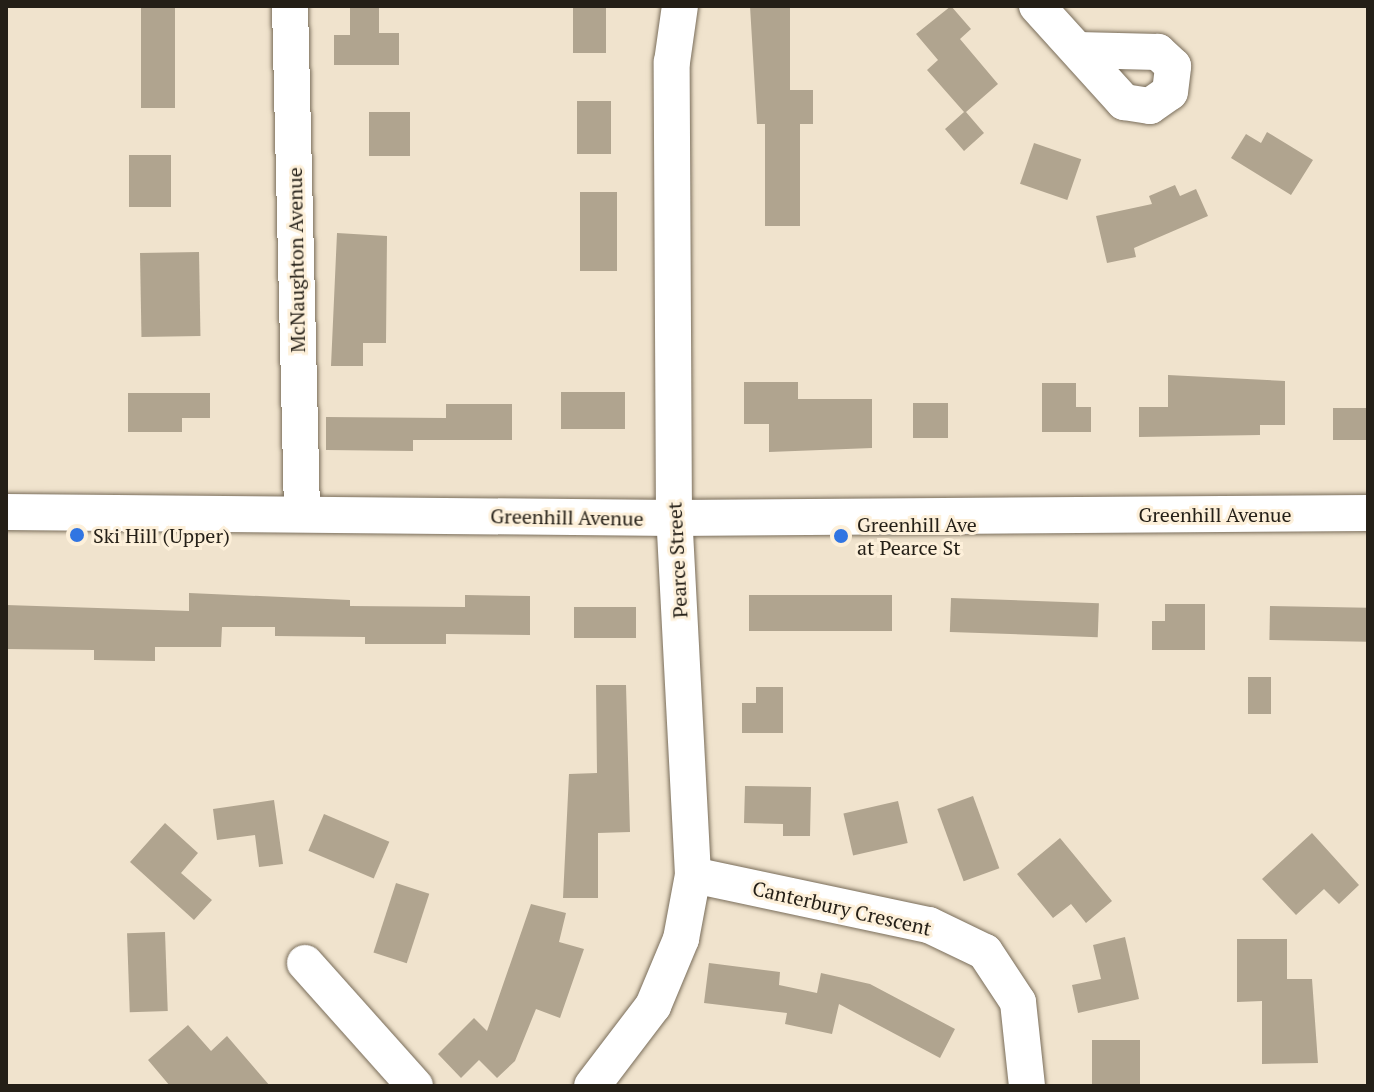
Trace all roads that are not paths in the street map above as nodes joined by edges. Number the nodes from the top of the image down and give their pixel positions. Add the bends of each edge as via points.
1 (290, 6) edge
2 (680, 6) edge
3 (1037, 6) edge
4 (1078, 50) dead end
5 (6, 512) edge
6 (302, 513) junction
7 (1368, 513) edge
8 (674, 518) junction
9 (693, 875) junction
10 (305, 963) dead end
11 (415, 1086) edge
12 (592, 1086) edge
13 (1027, 1086) edge

1 - 6 street, McNaughton Avenue
2 - 8 street, Pearce Street via 672,62
3 - 4 street
5 - 6 street, Greenhill Avenue
6 - 8 street, Greenhill Avenue
7 - 8 street, Greenhill Avenue
8 - 9 street, Pearce Street
9 - 12 street, Pearce Street via 681,939 653,1006
9 - 13 street, Canterbury Crescent via 929,925 985,952 1018,1002
10 - 11 street

